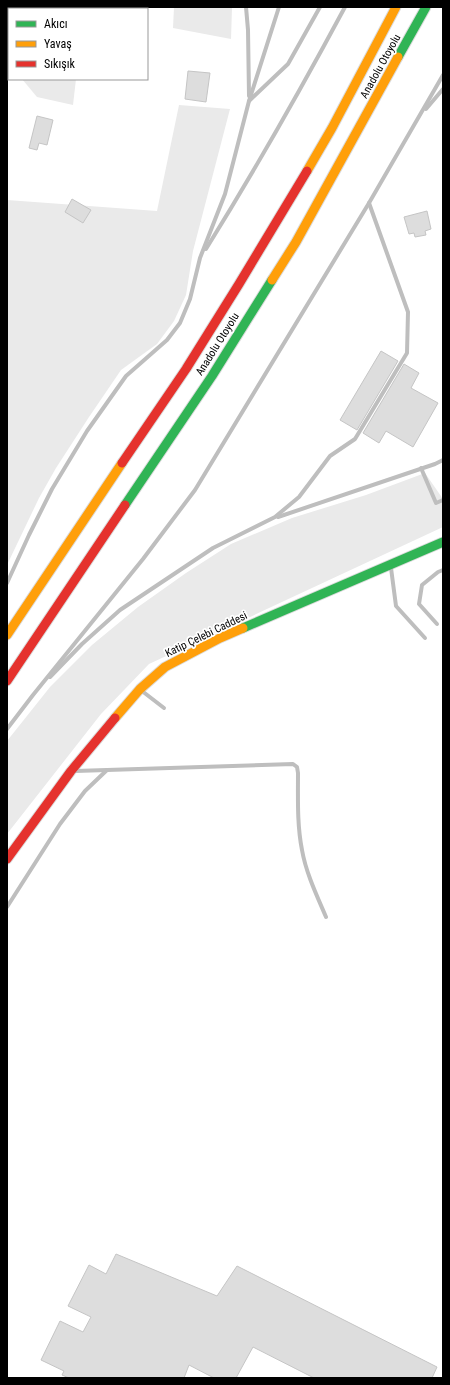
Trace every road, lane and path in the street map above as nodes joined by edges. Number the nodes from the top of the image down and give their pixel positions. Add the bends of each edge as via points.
1 (246, 7) edge
2 (280, 7) edge
3 (320, 7) edge
4 (345, 7) edge
5 (396, 7) edge
6 (426, 7) edge
7 (443, 75) edge
8 (443, 89) edge
9 (249, 101) junction
10 (419, 117) junction
11 (369, 203) junction
12 (200, 258) junction
13 (443, 460) edge
14 (421, 468) junction
15 (443, 500) edge
16 (275, 517) junction
17 (443, 542) edge
18 (390, 565) junction
19 (443, 570) edge
20 (7, 583) edge
21 (437, 624) dead end
22 (7, 635) edge
23 (425, 638) dead end
24 (7, 681) edge
25 (140, 689) junction
26 (33, 695) junction
27 (164, 708) dead end
28 (7, 729) edge
29 (107, 770) junction
30 (71, 771) junction
31 (7, 860) edge
32 (7, 907) edge
33 (326, 917) dead end

1 - 9 lane
2 - 9 lane
3 - 9 lane via 288,64
4 - 12 lane via 303,85
5 - 22 main road, Anadolu Otoyolu via 332,128 239,284 186,369
6 - 24 main road, Anadolu Otoyolu via 296,242 212,376
7 - 10 lane
8 - 10 lane
9 - 12 lane via 225,194
10 - 11 lane
11 - 16 lane via 408,312 407,353 355,439 330,456 299,497
11 - 26 lane via 196,490
12 - 20 lane via 190,299 180,323 167,340 126,376 87,431 52,489
13 - 14 lane
14 - 15 lane via 436,503
14 - 16 lane
16 - 26 lane via 213,548 120,610 82,644
17 - 18 main road, Katip Çelebi Caddesi
18 - 23 lane via 396,606
18 - 25 main road, Katip Çelebi Caddesi via 220,638 165,667
19 - 21 lane via 422,585 419,604
25 - 27 lane
25 - 30 main road, Katip Çelebi Caddesi
26 - 28 lane
29 - 30 lane
29 - 32 lane via 84,791
29 - 33 lane via 293,764 298,773 302,850
30 - 31 main road, Katip Çelebi Caddesi

